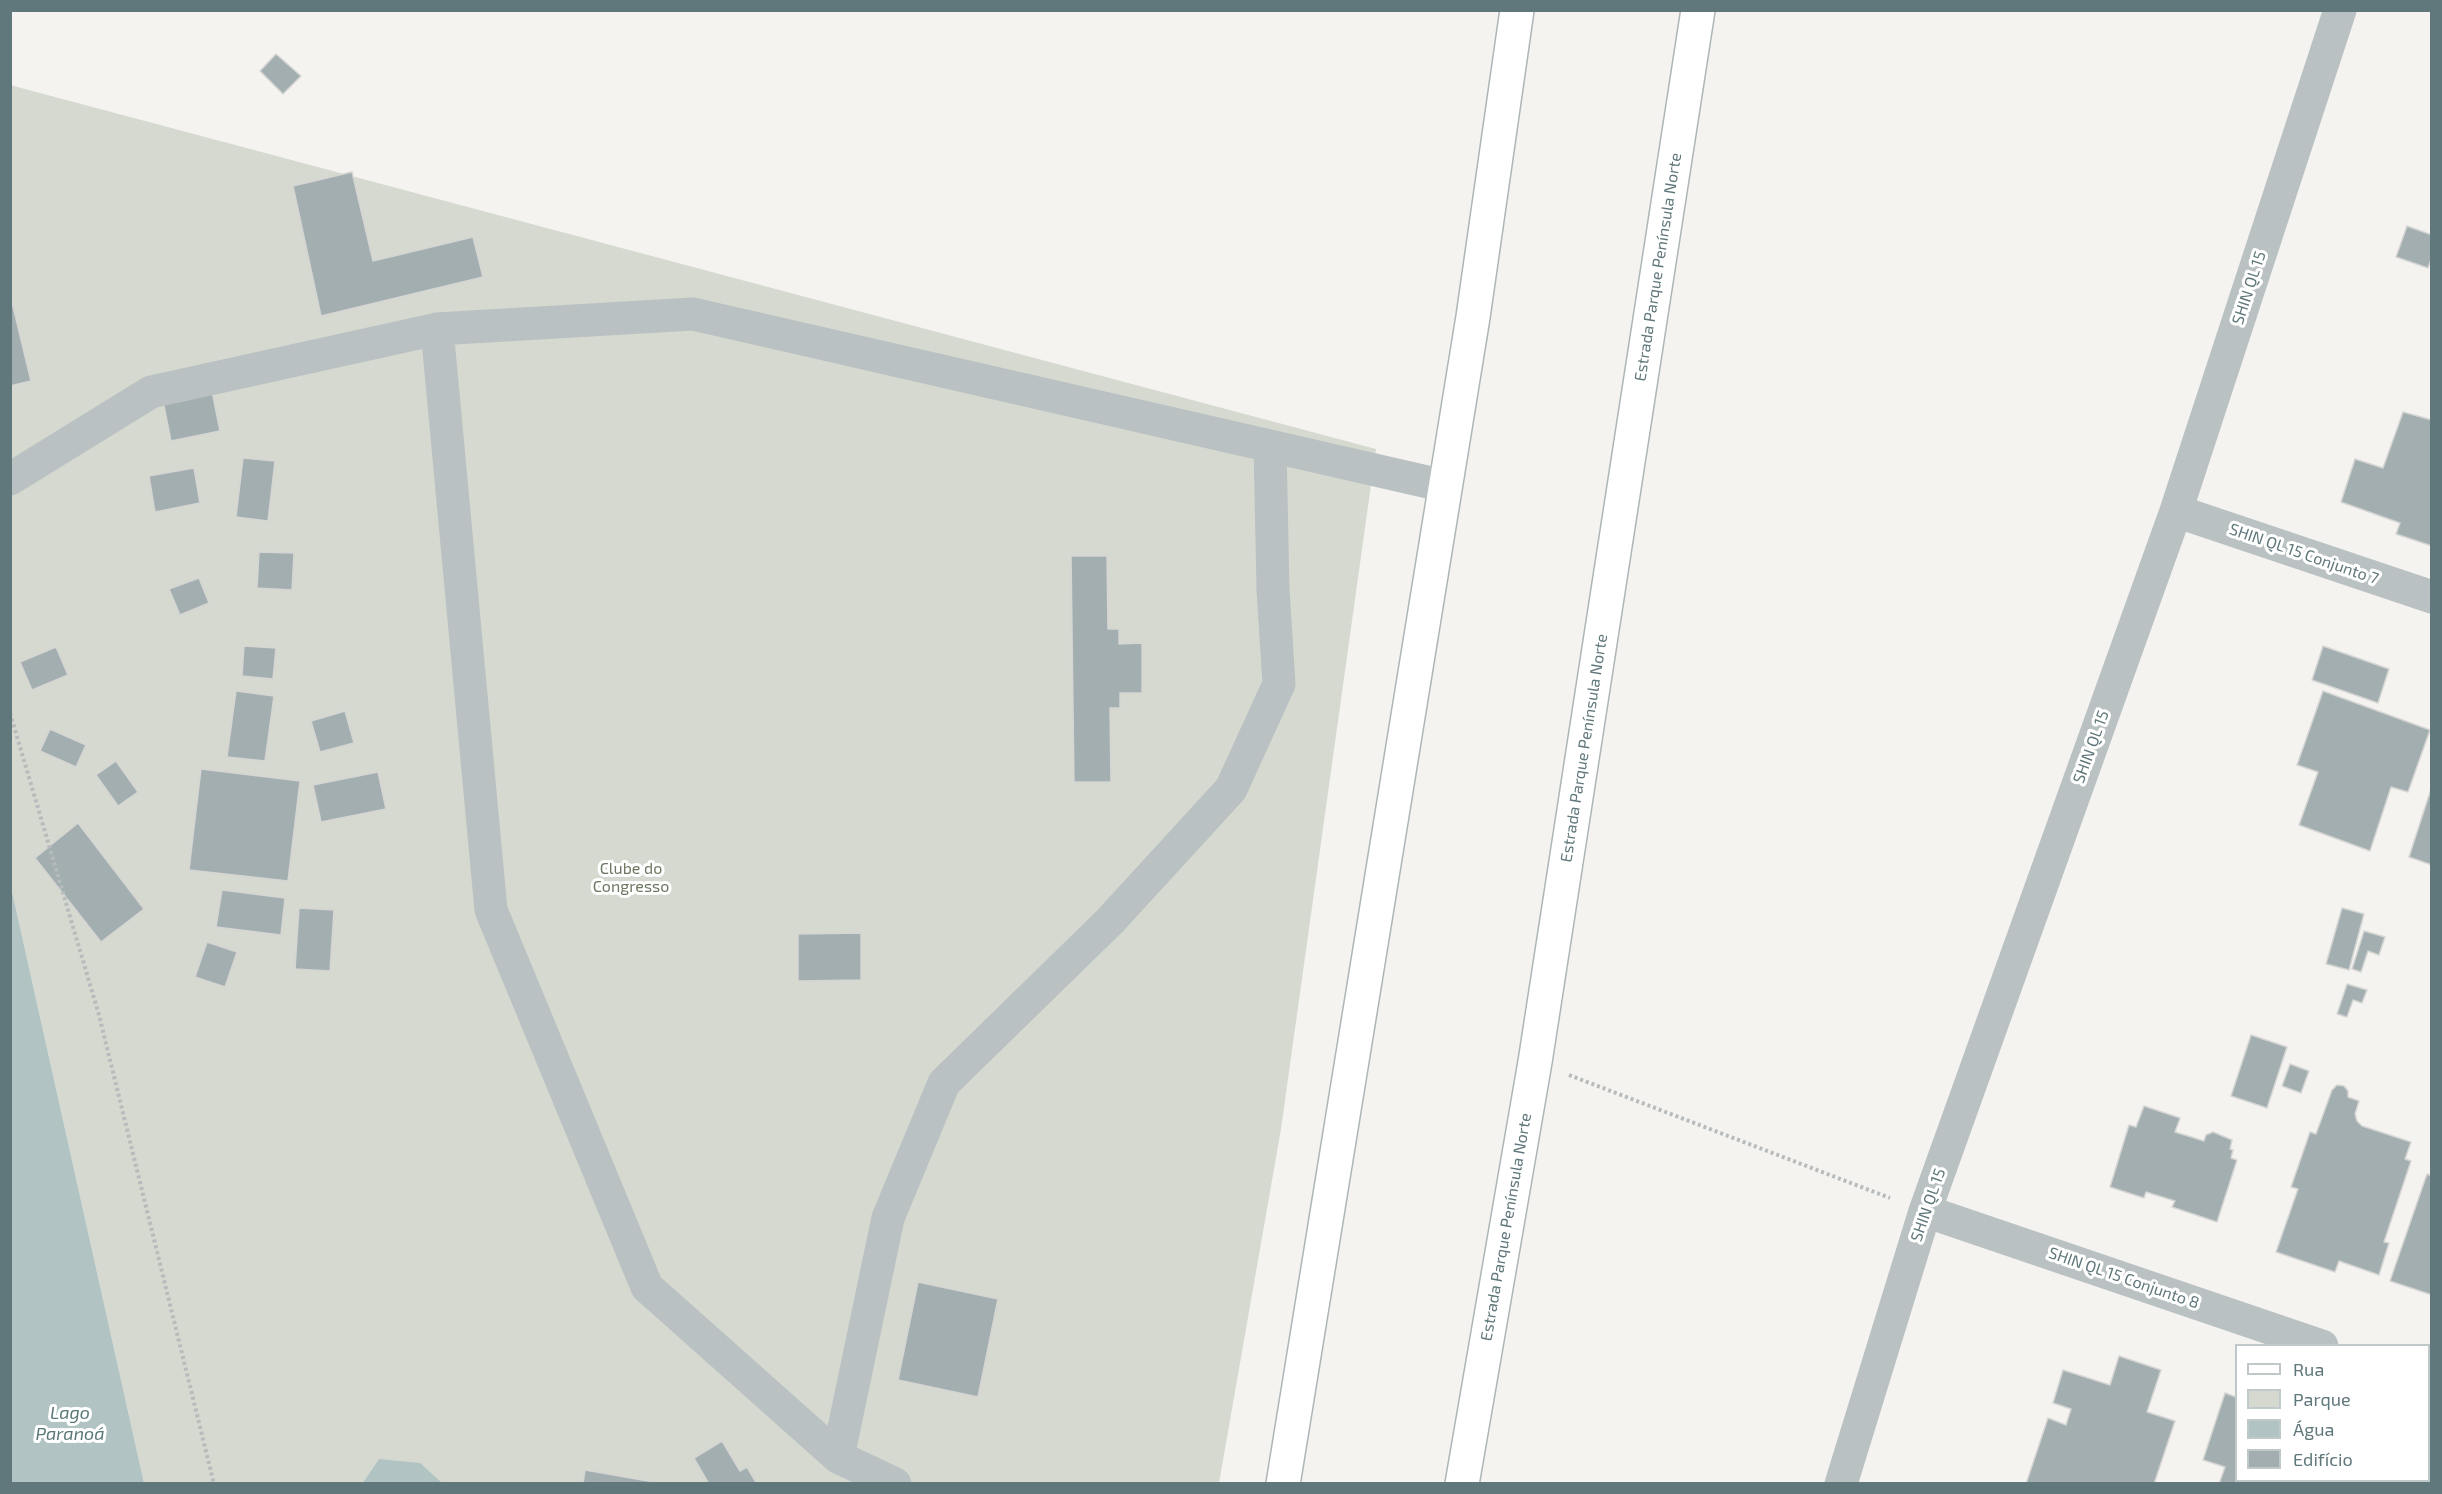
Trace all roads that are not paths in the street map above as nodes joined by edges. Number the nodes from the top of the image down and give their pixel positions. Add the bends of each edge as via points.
1 (1517, 10) edge
2 (1698, 10) edge
3 (2340, 10) edge
4 (437, 328) junction
5 (1270, 446) junction
6 (10, 479) edge
7 (1445, 486) junction
8 (2176, 511) junction
9 (2432, 597) edge
10 (1925, 1211) junction
11 (2316, 1344) edge
12 (838, 1457) junction
13 (896, 1484) edge
14 (1283, 1484) edge
15 (1462, 1484) edge
16 (1840, 1484) edge

1 - 7 main road
2 - 15 main road, Estrada Parque Península Norte via 1534,1062
3 - 8 street, SHIN QL 15
4 - 5 street via 693,314
4 - 6 street via 151,392
4 - 12 street via 491,910 646,1287
5 - 7 street
5 - 12 street via 1273,590 1280,684 1231,789 1110,921 944,1083 888,1218
7 - 14 main road
8 - 9 street, SHIN QL 15 Conjunto 7
8 - 10 street, SHIN QL 15
10 - 11 street, SHIN QL 15 Conjunto 8
10 - 16 street, SHIN QL 15
12 - 13 street

